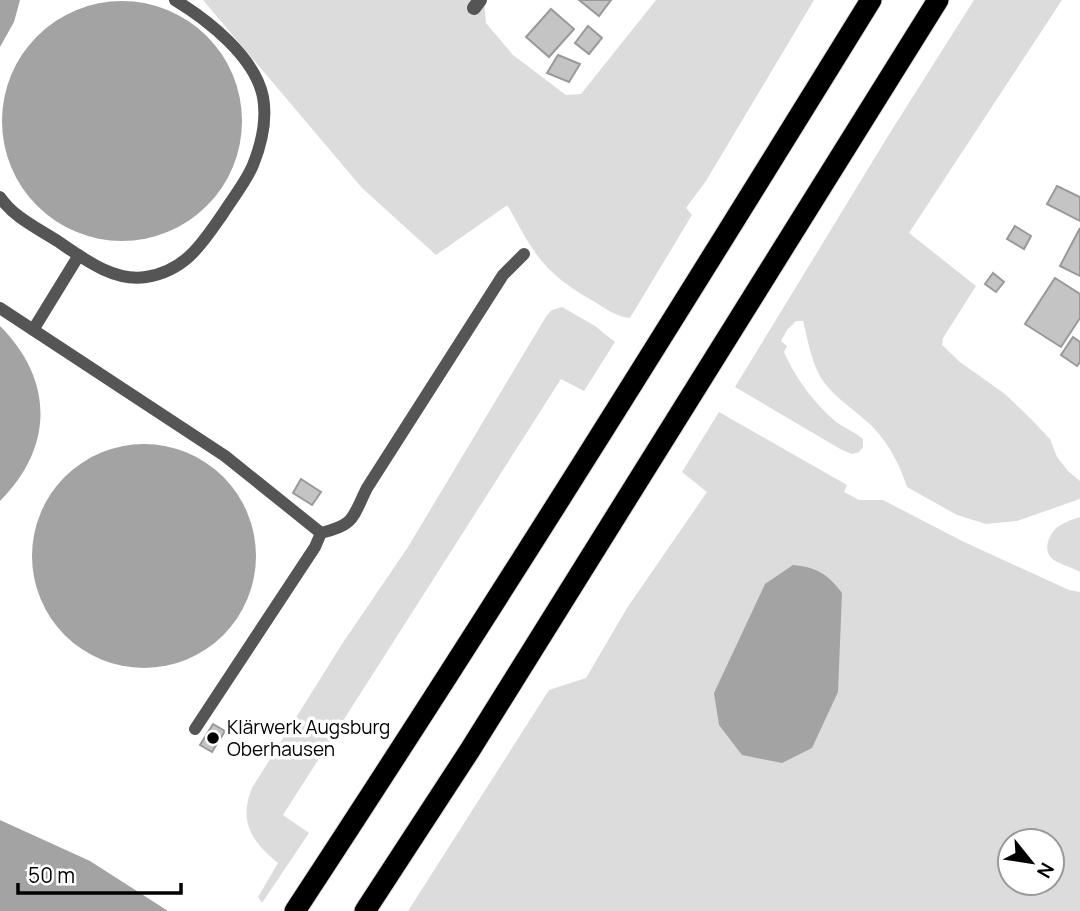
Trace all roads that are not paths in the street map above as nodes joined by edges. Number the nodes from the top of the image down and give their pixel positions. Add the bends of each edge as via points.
1 (175, 0) edge
2 (872, 0) edge
3 (938, 0) edge
4 (0, 197) edge
5 (524, 254) dead end
6 (79, 256) junction
7 (0, 308) edge
8 (33, 330) junction
9 (321, 533) junction
10 (195, 729) dead end
11 (295, 911) edge
12 (365, 911) edge

1 - 6 lane via 228,40 253,73 262,96 263,117 252,168 191,257 170,269 146,277 126,276 100,269
2 - 11 highway
3 - 12 highway
4 - 6 lane via 15,213
5 - 9 lane via 503,275 367,488 352,519 342,528
6 - 8 lane
7 - 8 lane
8 - 9 lane via 225,456
9 - 10 lane

